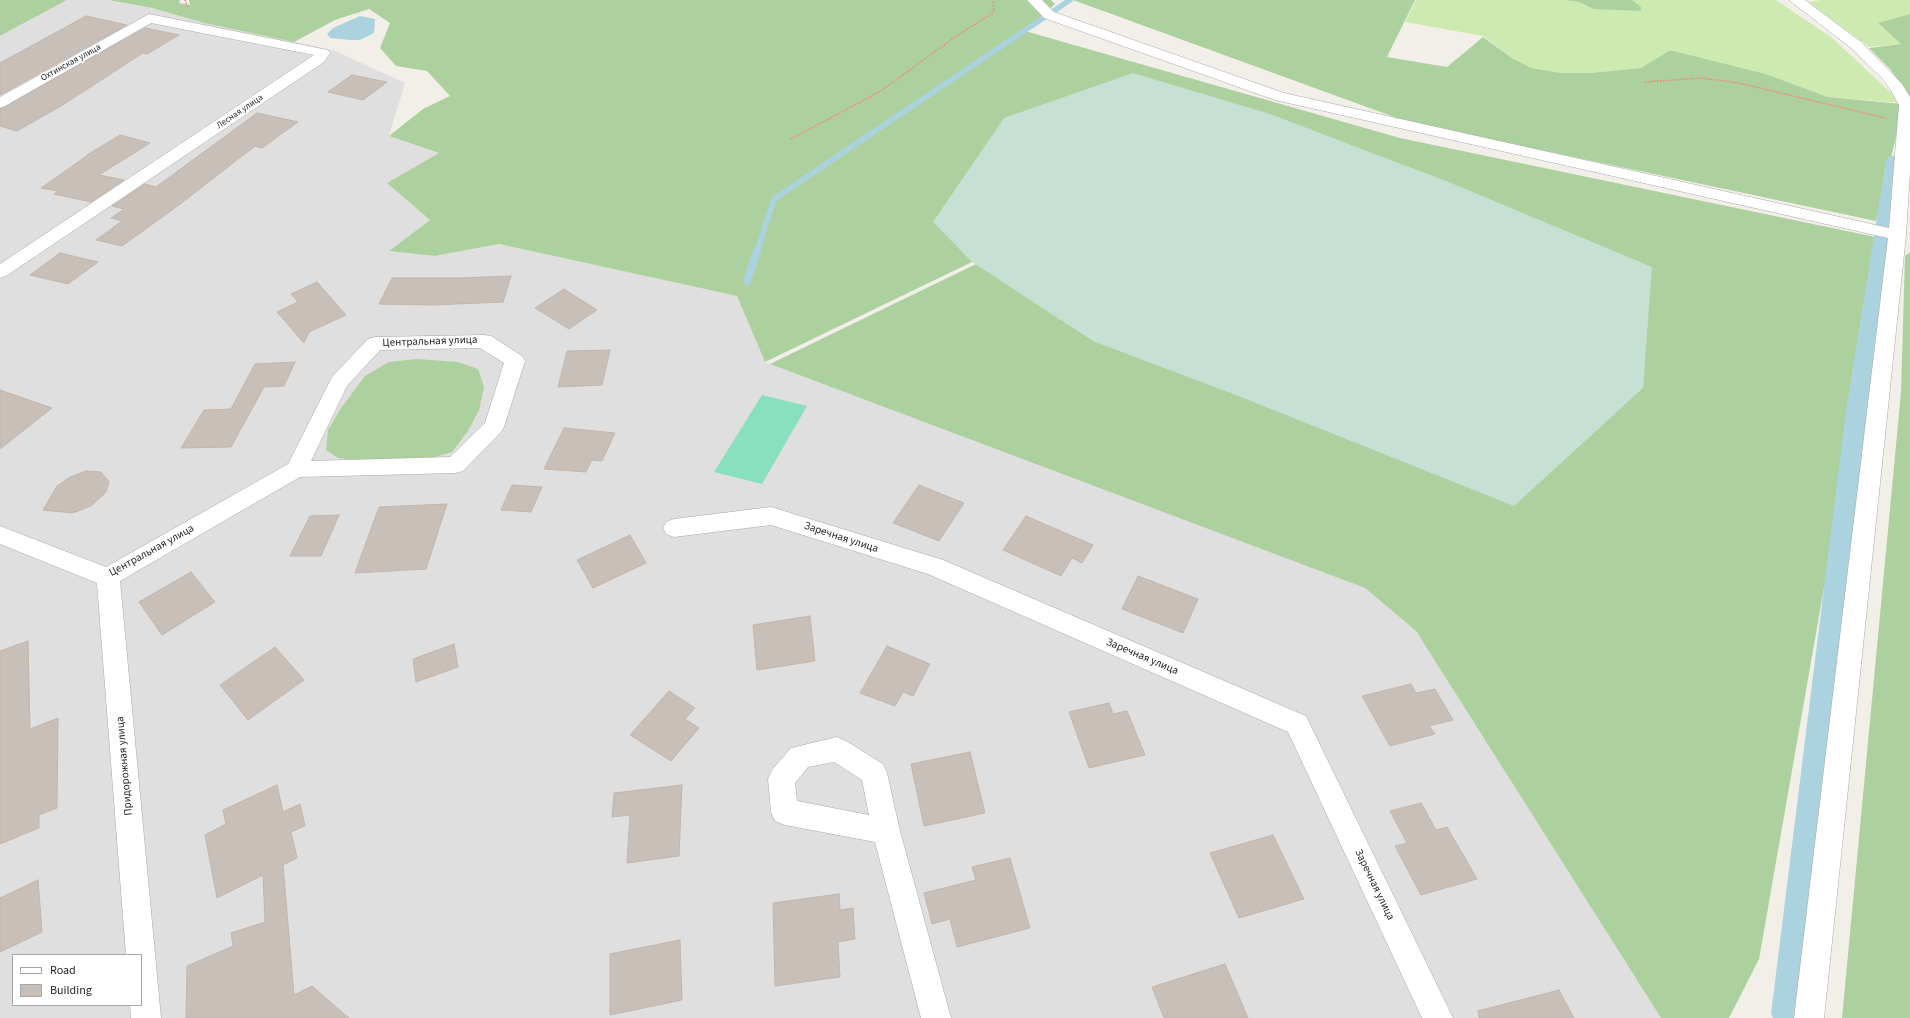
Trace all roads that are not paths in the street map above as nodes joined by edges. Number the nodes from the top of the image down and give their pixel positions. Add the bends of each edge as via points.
1 (1034, 0) edge
2 (1796, 0) edge
3 (143, 23) joint
4 (0, 103) edge
5 (1897, 235) junction
6 (0, 272) edge
7 (296, 470) junction
8 (674, 528) dead end
9 (0, 535) edge
10 (108, 577) junction
11 (886, 832) dead end
12 (141, 954) edge
13 (142, 968) edge
14 (146, 1018) edge
15 (936, 1018) edge
16 (1438, 1018) edge
17 (1809, 1018) edge

1 - 5 street via 1048,15 1280,97
2 - 5 street via 1856,45 1887,75 1907,105
3 - 4 street, Охтинская улица
3 - 6 street, Лесная улица via 149,18 323,53 319,59
5 - 17 street
7 - 7 street, Центральная улица via 339,382 375,344 484,341 515,361 494,427 455,465
7 - 10 street, Центральная улица
8 - 16 street, Заречная улица via 772,516 935,567 1297,724
9 - 10 street, Центральная улица
10 - 12 street, Придорожная улица
11 - 15 street
13 - 14 street, Придорожная улица

